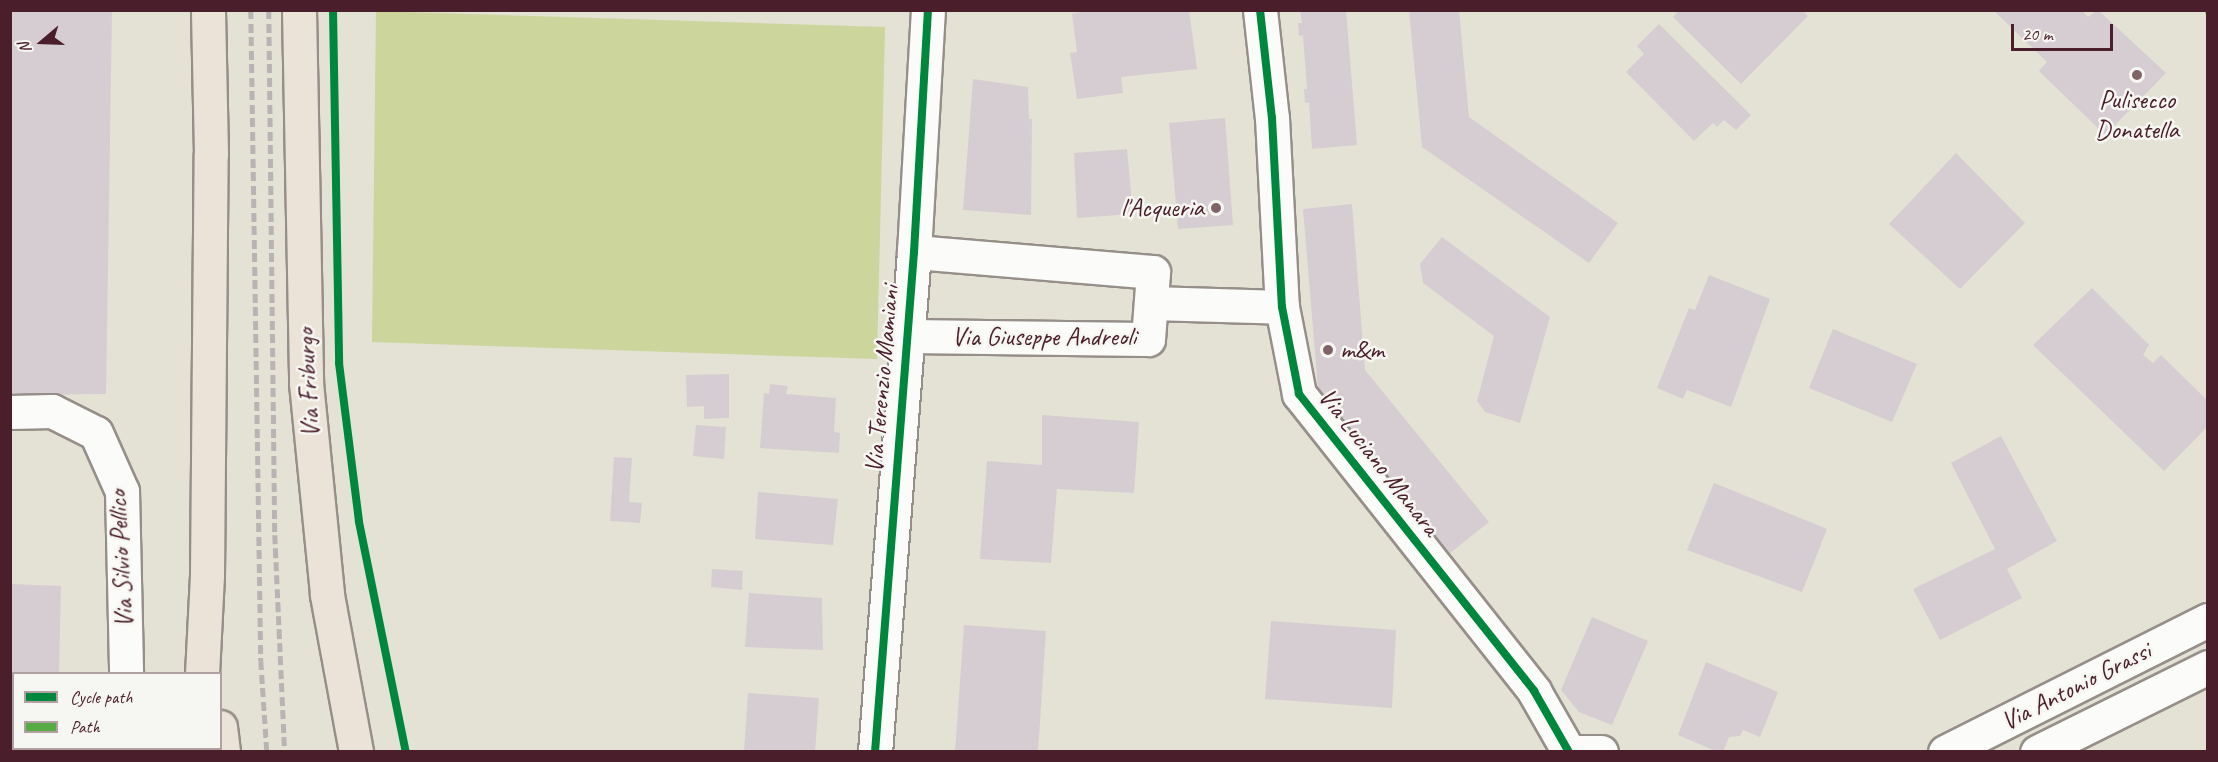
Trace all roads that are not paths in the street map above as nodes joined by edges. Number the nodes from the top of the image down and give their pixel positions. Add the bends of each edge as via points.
1 (208, 10) edge
2 (299, 10) edge
3 (928, 10) edge
4 (1260, 10) edge
5 (914, 252) junction
6 (1151, 303) junction
7 (1282, 307) junction
8 (905, 336) junction
9 (10, 412) edge
10 (207, 575) junction
11 (2208, 620) edge
12 (2208, 666) edge
13 (126, 672) edge
14 (202, 672) edge
15 (216, 672) edge
16 (356, 752) edge
17 (875, 752) edge
18 (1569, 752) edge
19 (1579, 752) edge
20 (1601, 752) edge
21 (1945, 752) edge
22 (2037, 752) edge

1 - 10 main road via 211,154
2 - 16 main road, Via Friburgo via 306,383 327,595
3 - 5 street, Via Terenzio Mamiani
4 - 7 street, Via Luciano Manara via 1272,118
5 - 6 street, Via Giuseppe Andreoli via 1153,272
5 - 8 street, Via Terenzio Mamiani
6 - 7 street, Via Giuseppe Andreoli
6 - 8 street, Via Giuseppe Andreoli via 1148,339
7 - 18 street, Via Luciano Manara via 1299,394 1534,691
8 - 17 street, Via Terenzio Mamiani
9 - 13 street, Via Silvio Pellico via 52,411 96,433 118,481 122,491
10 - 14 main road
10 - 15 main road
11 - 21 street, Via Antonio Grassi
12 - 22 street, Via Antonio Grassi
19 - 20 street

